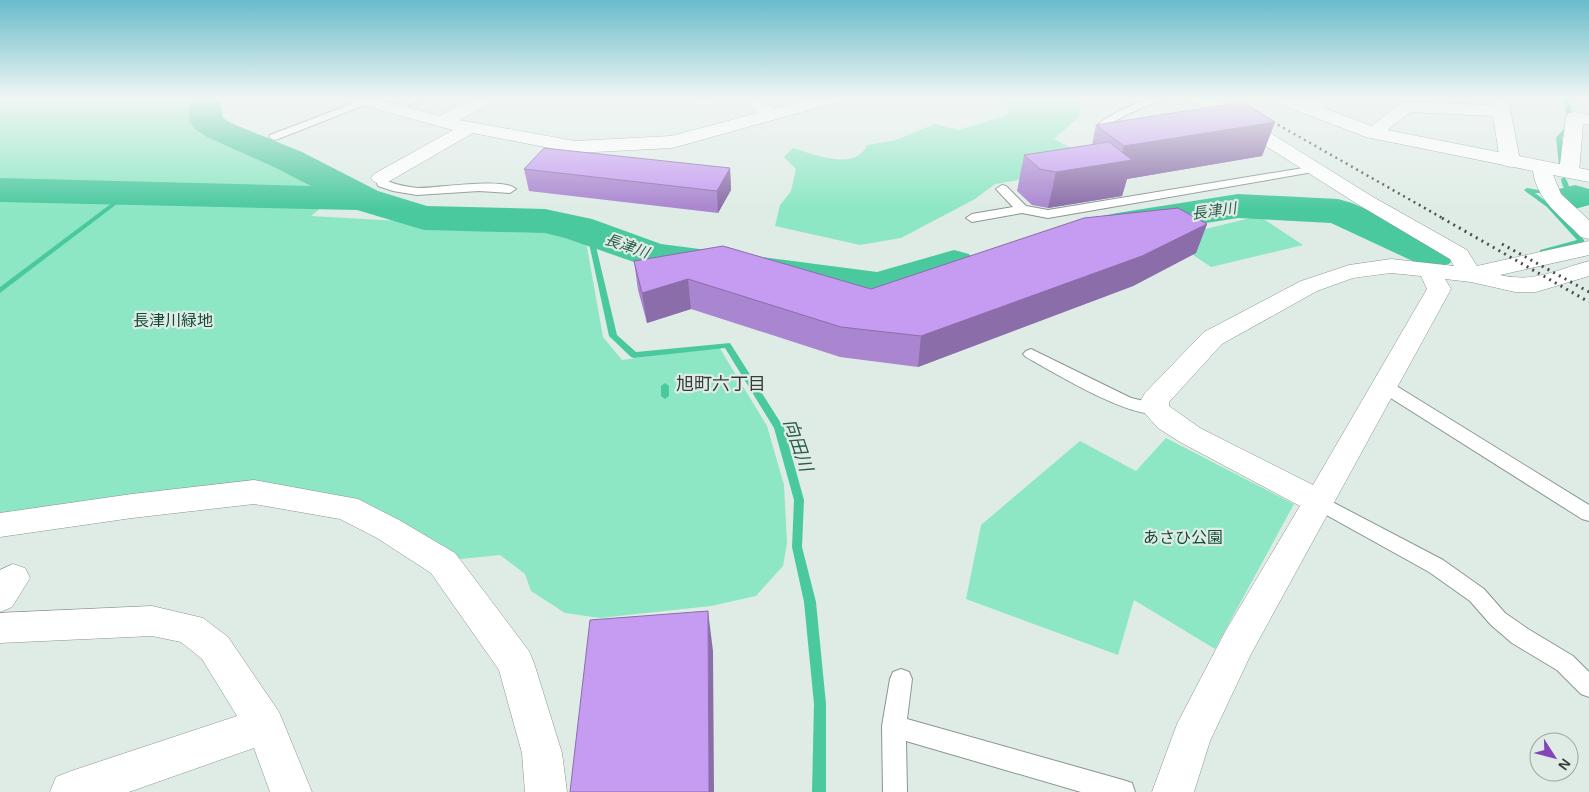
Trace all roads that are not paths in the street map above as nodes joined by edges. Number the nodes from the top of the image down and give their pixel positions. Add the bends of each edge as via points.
1 (279, 135) edge
2 (457, 135) edge
3 (508, 135) edge
4 (698, 135) edge
5 (1260, 135) edge
6 (1382, 135) edge
7 (1505, 135) edge
8 (1573, 135) edge
9 (274, 137) dead end
10 (1510, 161) junction
11 (1542, 167) junction
12 (1315, 169) junction
13 (1569, 172) junction
14 (1589, 176) edge
15 (381, 178) joint
16 (510, 189) dead end
17 (1002, 189) dead end
18 (1022, 209) junction
19 (972, 218) dead end
20 (1587, 227) edge
21 (1589, 248) edge
22 (1589, 268) edge
23 (1429, 270) junction
24 (1471, 275) junction
25 (1031, 354) dead end
26 (1384, 386) junction
27 (1156, 409) junction
28 (1319, 502) junction
29 (1589, 514) edge
30 (0, 525) edge
31 (0, 628) edge
32 (901, 679) dead end
33 (1589, 687) edge
34 (265, 725) junction
35 (894, 726) junction
36 (71, 792) edge
37 (291, 792) edge
38 (546, 792) edge
39 (896, 792) edge
40 (1123, 792) edge
41 (1172, 792) edge

1 - 9 lane
2 - 15 street
3 - 4 street via 593,148 672,142
5 - 12 street
6 - 10 street
7 - 10 street
8 - 13 street
10 - 11 street
11 - 13 street
11 - 20 street via 1543,181 1551,198
12 - 18 lane via 1048,214
12 - 24 street via 1459,255
13 - 14 street
15 - 16 lane via 386,185 414,192 487,187
17 - 18 lane
18 - 19 lane
21 - 24 street
22 - 24 street via 1536,285 1515,285
23 - 24 street
23 - 26 street via 1439,289
23 - 27 street via 1391,266 1349,272 1310,286 1213,338 1155,400
25 - 27 lane via 1127,403
26 - 28 street
26 - 29 lane
27 - 28 street via 1190,435
28 - 33 lane via 1436,566 1477,595 1520,636 1564,663
28 - 41 street via 1238,643 1191,737
30 - 38 street via 254,492 355,512 443,563 516,663 542,753
31 - 34 street via 152,621 190,629 215,648
32 - 35 lane
34 - 36 street
34 - 37 street
35 - 39 lane
35 - 40 lane

